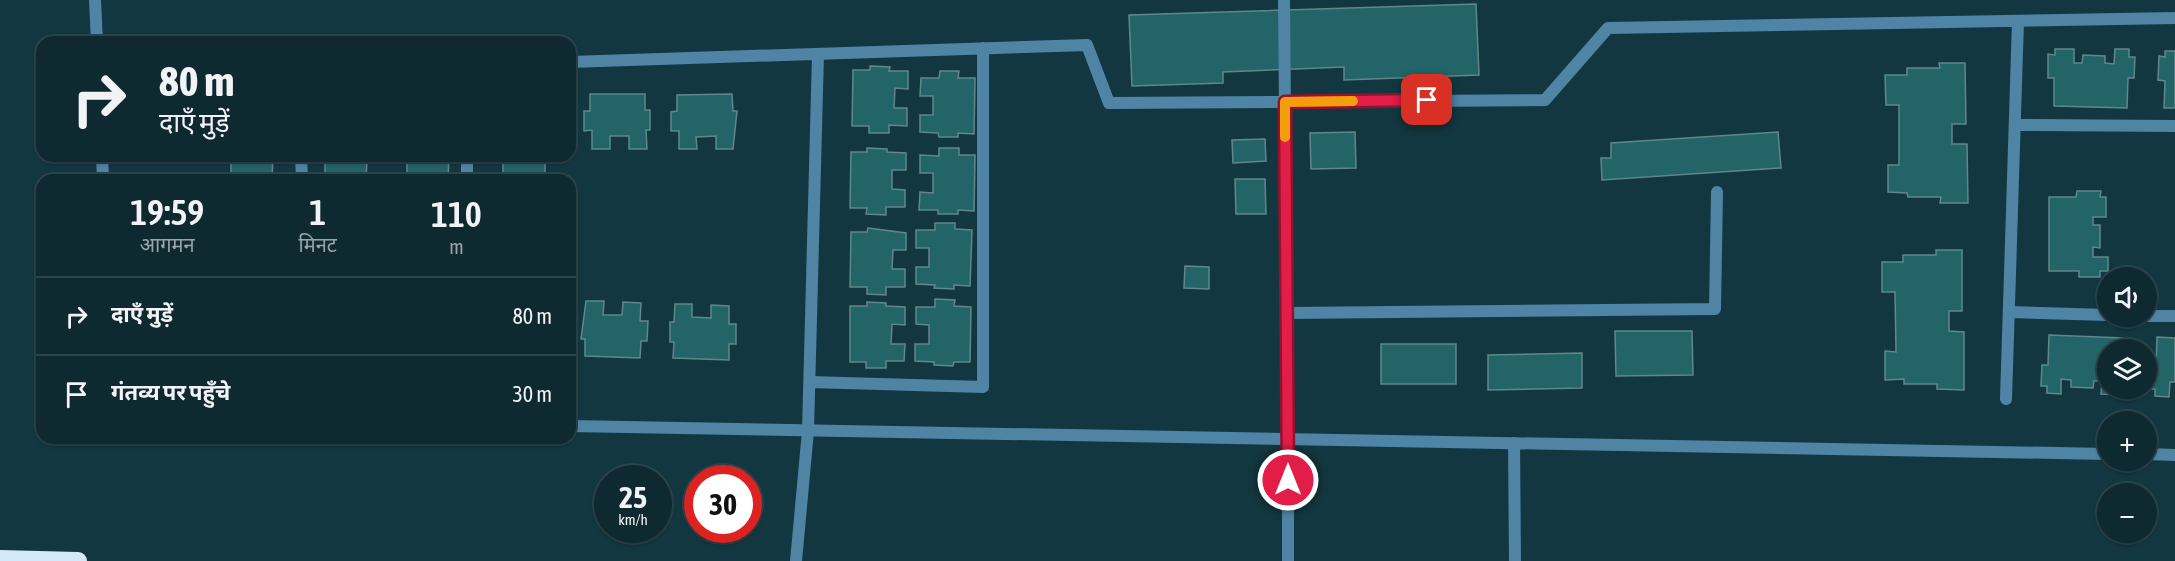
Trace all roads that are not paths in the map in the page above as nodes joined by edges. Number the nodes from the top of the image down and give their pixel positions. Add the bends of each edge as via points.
1 (95, 0) edge
2 (1284, 0) edge
3 (2175, 18) edge
4 (2018, 21) junction
5 (97, 36) edge
6 (983, 48) junction
7 (818, 54) junction
8 (576, 62) edge
9 (1285, 102) junction
10 (2015, 125) junction
11 (2175, 126) edge
12 (1717, 192) dead end
13 (2009, 312) junction
14 (1287, 313) junction
15 (2097, 315) edge
16 (2157, 316) edge
17 (2175, 316) edge
18 (810, 382) junction
19 (2006, 399) dead end
20 (576, 426) edge
21 (808, 431) junction
22 (1288, 439) junction
23 (1514, 443) junction
24 (2097, 454) edge
25 (2157, 454) edge
26 (2175, 455) edge
27 (0, 559) edge
28 (78, 561) edge
29 (796, 561) edge
30 (1288, 561) edge
31 (1515, 561) edge

1 - 5 street
2 - 9 street
3 - 4 street
4 - 9 street via 1608,28 1545,100
4 - 10 street
6 - 7 street
6 - 9 street via 1087,45 1109,103
6 - 18 street via 983,387
7 - 8 street
7 - 18 street
9 - 14 street
10 - 11 street
10 - 13 street
12 - 14 street via 1715,309
13 - 15 street
13 - 19 street
14 - 22 street
16 - 17 street
18 - 21 street
20 - 21 street
21 - 22 street
21 - 29 street
22 - 23 street
22 - 30 street
23 - 24 street
23 - 31 street
25 - 26 street
27 - 28 highway

